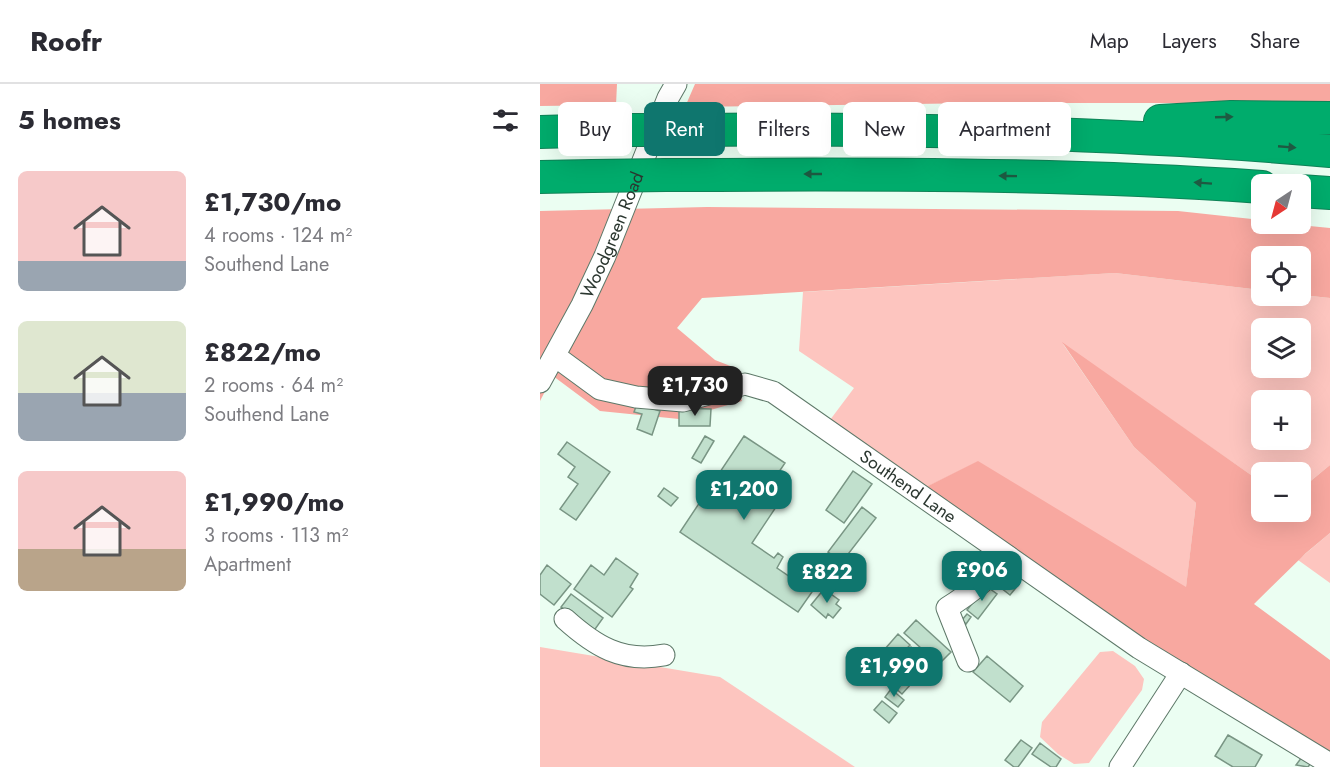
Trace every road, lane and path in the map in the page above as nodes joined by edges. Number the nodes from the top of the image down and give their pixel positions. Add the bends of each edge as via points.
1 (676, 84) edge
2 (1330, 118) edge
3 (938, 130) edge
4 (540, 132) edge
5 (1071, 132) edge
6 (1071, 133) edge
7 (1330, 151) edge
8 (540, 177) edge
9 (1251, 187) edge
10 (1311, 192) edge
11 (1330, 193) edge
12 (555, 356) junction
13 (540, 382) edge
14 (1007, 556) junction
15 (565, 619) dead end
16 (664, 655) dead end
17 (968, 661) dead end
18 (1181, 673) junction
19 (1330, 764) edge
20 (1120, 767) edge

1 - 12 street, Woodgreen Road via 605,256
5 -> 2 highway via 1199,118
3 - 4 highway, bridge
6 -> 7 highway
9 -> 8 highway, bridge via 1006,176
10 - 11 highway
12 - 13 street, Woodgreen Road
12 - 14 street, Southend Lane via 600,389 636,397 683,402 745,384 773,392
14 - 17 street via 993,575 947,608
14 - 18 street, Southend Lane
15 - 16 street via 600,647 636,657
18 - 19 street, Southend Lane
18 - 20 street

